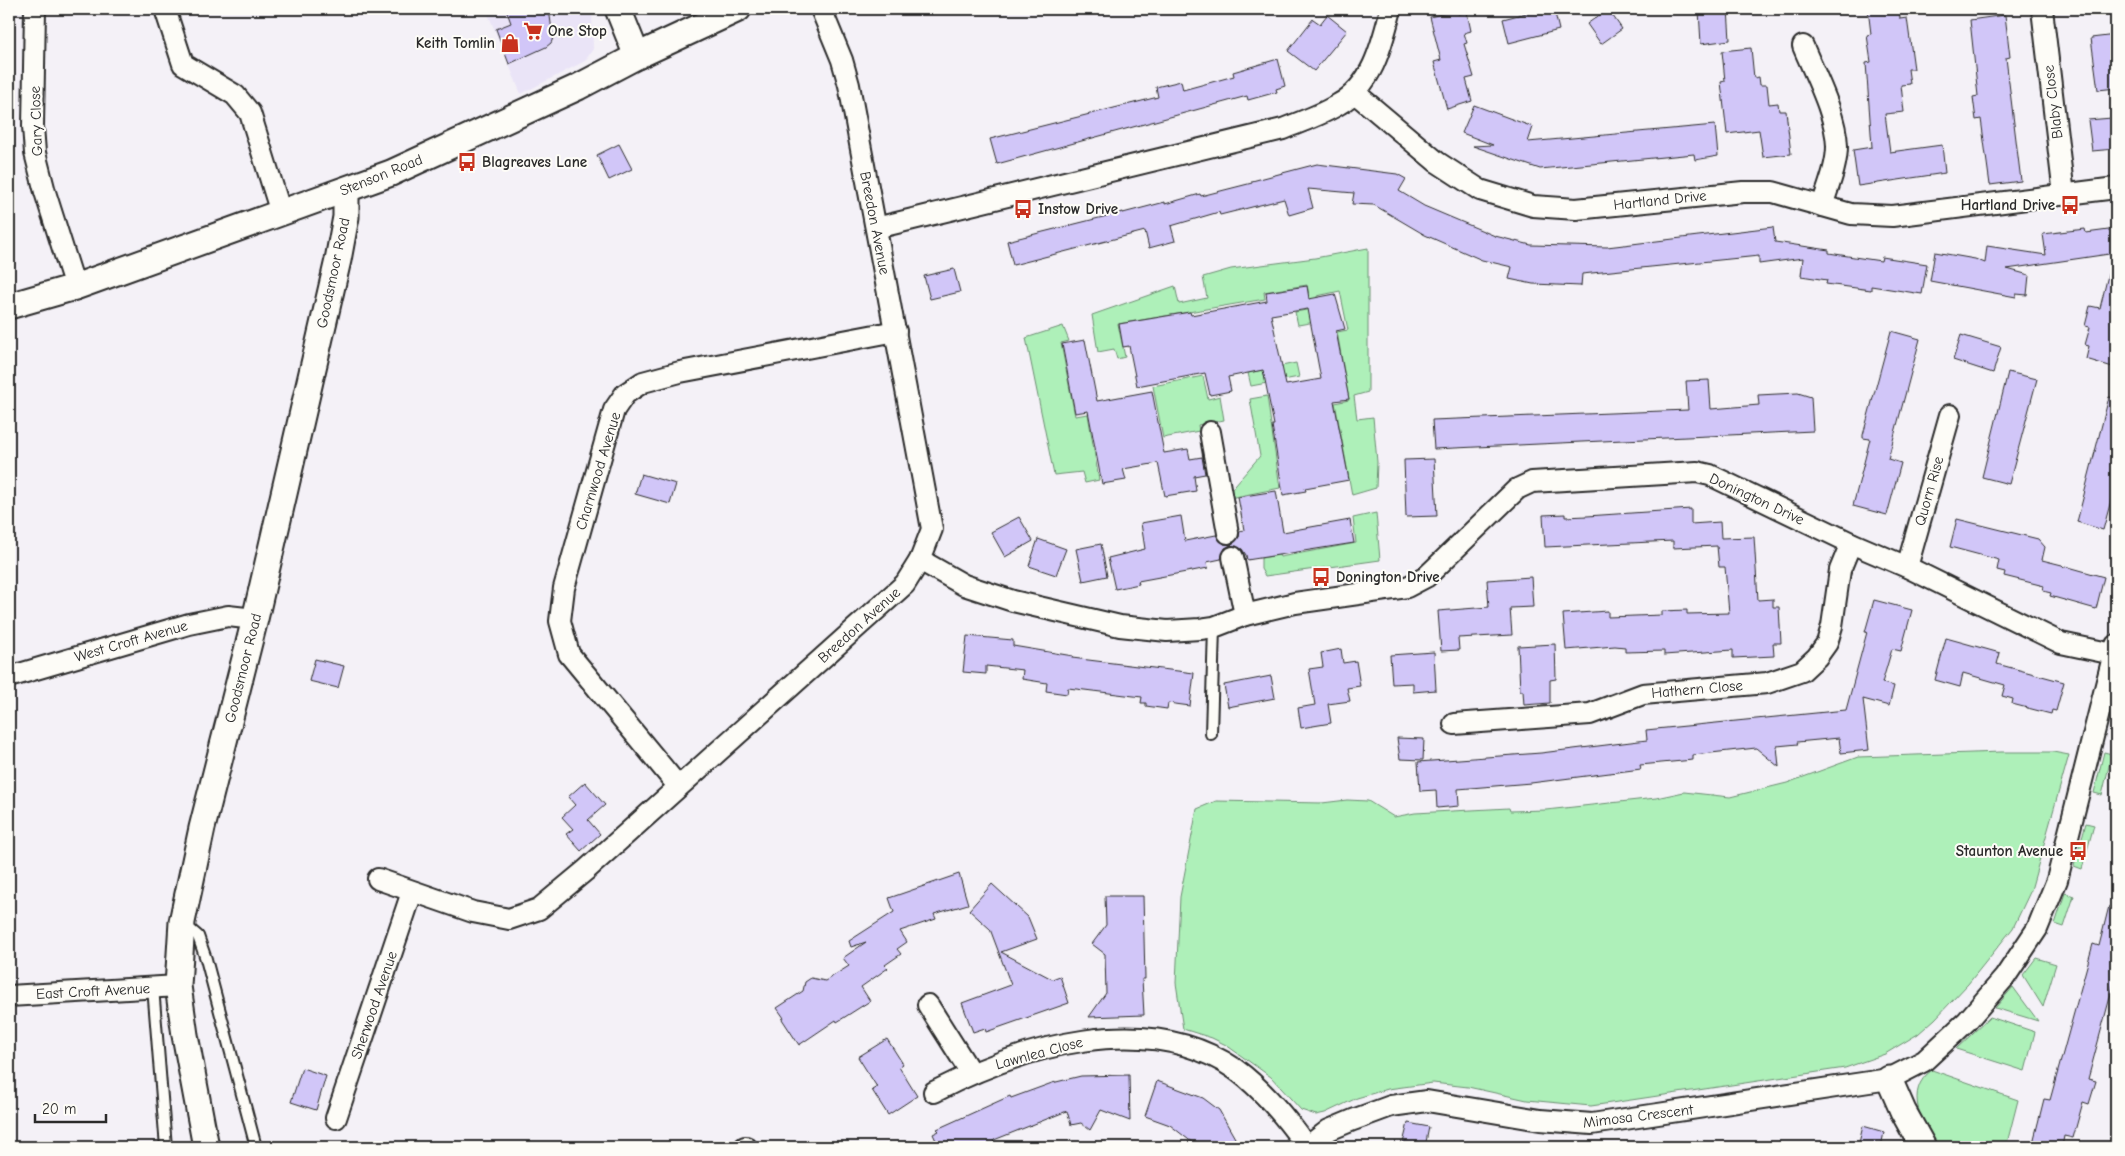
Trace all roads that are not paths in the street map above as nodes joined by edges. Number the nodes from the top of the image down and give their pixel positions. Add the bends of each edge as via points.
1 (35, 9) edge
2 (165, 9) edge
3 (618, 9) edge
4 (738, 9) edge
5 (821, 9) edge
6 (1391, 9) edge
7 (2042, 9) edge
8 (1803, 46) dead end
9 (637, 56) junction
10 (1355, 93) junction
11 (2116, 188) edge
12 (346, 190) junction
13 (2064, 195) junction
14 (1822, 206) junction
15 (281, 213) junction
16 (876, 228) junction
17 (74, 287) junction
18 (9, 306) edge
19 (896, 331) junction
20 (1950, 415) dead end
21 (1210, 432) dead end
22 (1228, 533) dead end
23 (1851, 543) junction
24 (1233, 557) dead end
25 (920, 560) junction
26 (1907, 566) junction
27 (1245, 616) junction
28 (255, 619) junction
29 (1214, 627) junction
30 (2115, 650) edge
31 (9, 677) edge
32 (1454, 724) dead end
33 (1212, 734) dead end
34 (678, 786) junction
35 (378, 879) dead end
36 (412, 892) junction
37 (182, 922) junction
38 (166, 986) junction
39 (9, 996) edge
40 (928, 1005) dead end
41 (971, 1073) junction
42 (1889, 1079) junction
43 (934, 1092) dead end
44 (336, 1118) dead end
45 (166, 1147) edge
46 (206, 1147) edge
47 (256, 1147) edge
48 (1307, 1147) edge
49 (1923, 1147) edge

1 - 17 street, Gary Close via 34,153
2 - 15 street via 183,64 235,95 250,113
3 - 9 street
4 - 9 street, Stenson Road
5 - 16 street, Breedon Avenue via 849,85
6 - 10 street via 1373,68
7 - 13 street, Blaby Close
8 - 14 street via 1828,106 1837,145 1834,169
9 - 12 street, Stenson Road via 494,126
10 - 14 street, Hartland Drive via 1437,162 1480,190 1534,206 1576,209 1753,192 1773,192
10 - 16 street via 1322,114 1283,128
11 - 13 street, Hartland Drive
12 - 15 street, Stenson Road
12 - 28 street, Goodsmoor Road via 346,217 338,260
13 - 14 street, Hartland Drive via 1892,216 1851,214
15 - 17 street, Stenson Road
16 - 19 street, Breedon Avenue
17 - 18 street, Stenson Road
19 - 25 street, Breedon Avenue via 932,529
19 - 34 street, Charnwood Avenue via 643,382 625,394 614,410 564,588 560,621 569,654
20 - 26 street, Quorn Rise
21 - 22 street
23 - 26 street, Donington Drive
23 - 27 street, Donington Drive via 1710,475 1697,472 1546,480 1517,489 1426,577 1407,587 1295,603
23 - 32 street, Hathern Close via 1840,570 1832,626 1826,643 1802,671 1767,683 1643,694 1590,714
24 - 27 street
25 - 29 street, Donington Drive via 964,586 1120,626 1166,632
25 - 34 street, Breedon Avenue via 905,584
26 - 30 street, Donington Drive via 2062,643
27 - 29 street, Donington Drive
28 - 31 street, West Croft Avenue via 228,616 190,624
28 - 37 street, Goodsmoor Road via 202,828
29 - 33 lane
30 - 42 street via 2057,880 2037,929 2005,977 1967,1021 1924,1061
34 - 36 street, Breedon Avenue via 539,909 509,919 473,912
35 - 36 street, Breedon Avenue
36 - 44 street, Sherwood Avenue
37 - 38 street, Goodsmoor Road
37 - 47 lane via 198,936 206,959
38 - 39 street, East Croft Avenue
38 - 45 lane
38 - 46 street, Goodsmoor Road via 185,1035
40 - 41 street
41 - 43 street, Lawnlea Close
41 - 48 street, Lawnlea Close via 1008,1059 1076,1042 1134,1037 1179,1046 1212,1056 1235,1070 1267,1098
42 - 48 street, Mimosa Crescent via 1592,1124 1540,1120 1427,1101 1391,1106 1353,1120 1329,1130
42 - 49 street

